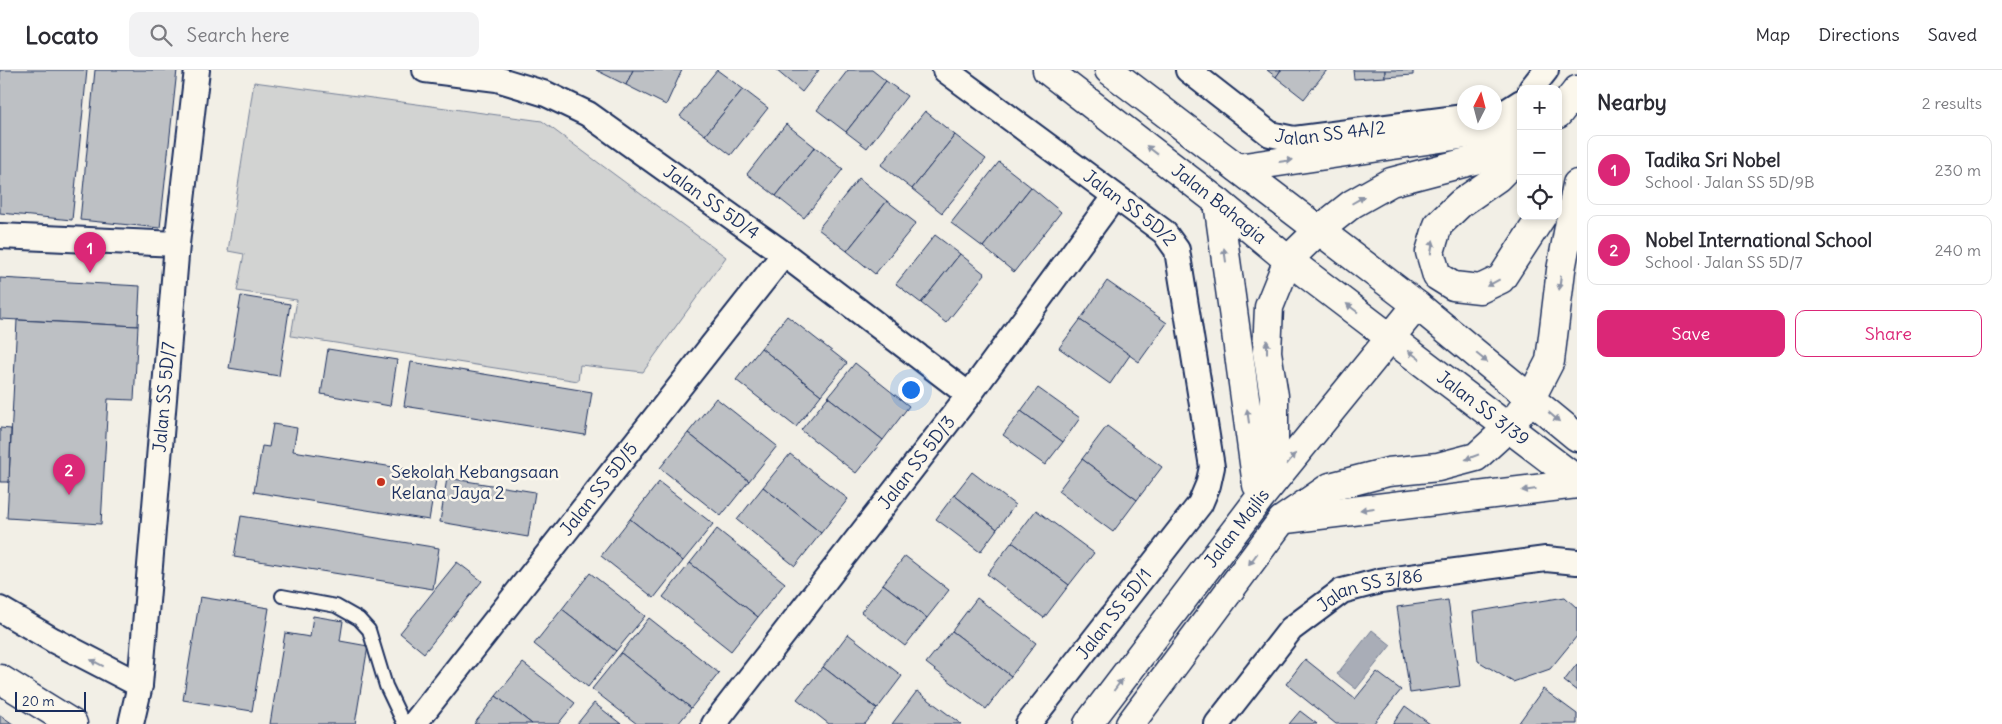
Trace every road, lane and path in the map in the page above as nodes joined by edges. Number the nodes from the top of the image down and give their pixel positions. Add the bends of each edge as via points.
1 (197, 70) edge
2 (425, 70) edge
3 (945, 70) edge
4 (1047, 70) edge
5 (1109, 70) edge
6 (1188, 70) edge
7 (1546, 70) edge
8 (1535, 85) edge
9 (1577, 90) edge
10 (1517, 105) edge
11 (1562, 109) edge
12 (1502, 112) edge
13 (1457, 118) edge
14 (1517, 127) edge
15 (1517, 140) edge
16 (1517, 158) edge
17 (1577, 164) edge
18 (1238, 168) junction
19 (1577, 184) edge
20 (1562, 187) edge
21 (1114, 197) junction
22 (1218, 202) junction
23 (1539, 220) edge
24 (1319, 230) junction
25 (0, 236) edge
26 (178, 244) junction
27 (784, 254) junction
28 (1288, 260) junction
29 (1417, 305) junction
30 (1391, 337) junction
31 (969, 395) junction
32 (1531, 398) junction
33 (1509, 427) junction
34 (1577, 437) edge
35 (1577, 480) edge
36 (1577, 484) edge
37 (1259, 499) junction
38 (1200, 504) joint
39 (1282, 520) junction
40 (1577, 562) edge
41 (282, 596) dead end
42 (0, 608) edge
43 (0, 679) edge
44 (140, 685) junction
45 (74, 724) edge
46 (131, 724) edge
47 (404, 724) edge
48 (414, 724) edge
49 (714, 724) edge
50 (1028, 724) edge
51 (1088, 724) edge
52 (1130, 724) edge
53 (1217, 724) edge

1 - 26 street, Jalan SS 5D/7
2 - 27 street, Jalan SS 5D/4 via 497,79 546,94 588,114
3 - 21 street, Jalan SS 5D/2
22 -> 4 main road, Jalan Bahagia
5 - 18 main road
6 - 13 street, Jalan SS 4A/2 via 1270,134 1294,140
7 - 8 street
9 - 11 main road
10 - 12 street
18 -> 14 main road
24 -> 15 main road via 1352,204 1391,182 1486,157
23 -> 16 main road via 1501,278 1480,290 1453,286 1437,276 1430,252 1438,225
17 - 20 main road
18 - 24 main road
19 -> 32 main road, Jalan Majlis via 1550,361
21 - 31 street, Jalan SS 5D/3
21 - 38 street, Jalan SS 5D/2 via 1164,232 1176,250 1212,467
22 - 28 main road, Jalan Bahagia
37 -> 22 main road
24 - 28 main road
24 - 29 main road
25 - 26 street
26 - 44 street, Jalan SS 5D/7
27 - 31 street, Jalan SS 5D/4
27 - 48 street, Jalan SS 5D/5
30 -> 28 main road, Jalan Bahagia
37 -> 28 main road via 1274,441 1274,396 1267,352 1269,307
29 - 30 main road, Jalan Majlis
29 -> 32 main road, Jalan SS 3/39
33 -> 30 main road, Jalan SS 3/39
37 -> 30 main road, Jalan Majlis
31 - 49 street, Jalan SS 5D/3
32 - 33 main road, Jalan Majlis
32 -> 34 main road, Jalan SS 3/39
33 - 35 main road, Jalan SS 3/39
33 -> 39 main road, Jalan Majlis via 1476,457 1438,467 1388,472 1330,487
36 -> 39 main road
51 -> 37 main road, Jalan Majlis
38 - 50 street, Jalan SS 5D/1
39 -> 52 main road, Jalan Majlis
40 - 53 street, Jalan SS 3/86 via 1546,559 1380,581 1342,591 1291,629
41 - 47 lane via 336,606 359,619 369,630 386,686
44 -> 42 street
43 - 45 main road
44 - 46 street, Jalan SS 5D/7

